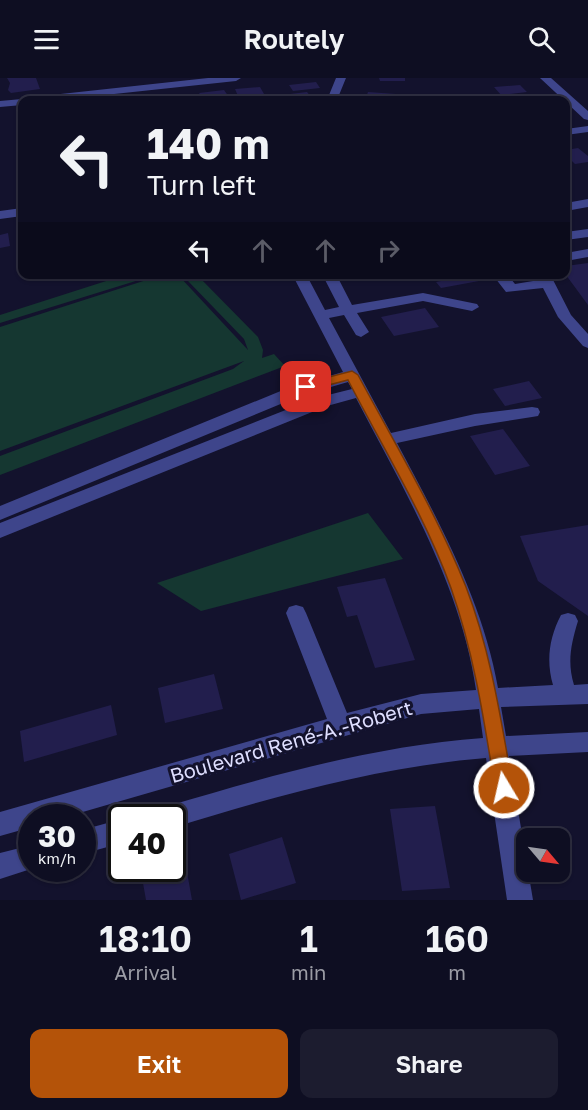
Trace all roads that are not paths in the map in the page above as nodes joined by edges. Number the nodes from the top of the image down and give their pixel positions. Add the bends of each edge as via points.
1 (118, 78) edge
2 (236, 78) edge
3 (341, 78) edge
4 (545, 78) edge
5 (110, 92) junction
6 (72, 96) edge
7 (334, 96) edge
8 (565, 96) edge
9 (570, 101) edge
10 (18, 102) edge
11 (0, 104) edge
12 (588, 117) edge
13 (588, 129) edge
14 (570, 131) edge
15 (588, 203) edge
16 (570, 206) edge
17 (18, 213) edge
18 (0, 215) edge
19 (588, 232) edge
20 (570, 235) edge
21 (588, 253) edge
22 (570, 256) edge
23 (301, 279) edge
24 (332, 279) edge
25 (505, 279) edge
26 (545, 279) edge
27 (472, 307) dead end
28 (348, 310) junction
29 (320, 315) junction
30 (361, 332) dead end
31 (588, 343) edge
32 (352, 375) junction
33 (361, 392) junction
34 (532, 412) dead end
35 (386, 440) junction
36 (0, 513) edge
37 (0, 531) edge
38 (296, 613) dead end
39 (568, 621) dead end
40 (578, 694) edge
41 (489, 698) junction
42 (341, 725) junction
43 (588, 742) edge
44 (497, 746) junction
45 (186, 813) edge
46 (0, 824) edge
47 (18, 861) edge
48 (0, 866) edge
49 (520, 900) edge

1 - 5 street
2 - 5 street
3 - 7 street
4 - 8 street
5 - 6 street
9 - 12 street
10 - 11 street
13 - 14 street
15 - 16 street
17 - 18 street
19 - 20 street
21 - 22 street
23 - 29 street
24 - 28 street
25 - 26 street via 511,289
26 - 31 street via 571,327
27 - 28 street via 423,297
28 - 29 street
28 - 30 street
29 - 32 street
32 - 33 street
32 - 36 street via 294,392
33 - 35 street
33 - 37 street via 322,402
34 - 35 street
35 - 41 street via 451,568 476,641
38 - 42 street
39 - 40 street via 557,656 560,676
40 - 41 street, Boulevard René-A.-Robert
41 - 42 street, Boulevard René-A.-Robert via 421,705
41 - 44 street
42 - 46 street, Boulevard René-A.-Robert
43 - 44 street
44 - 45 street via 369,763
44 - 49 street
47 - 48 street

